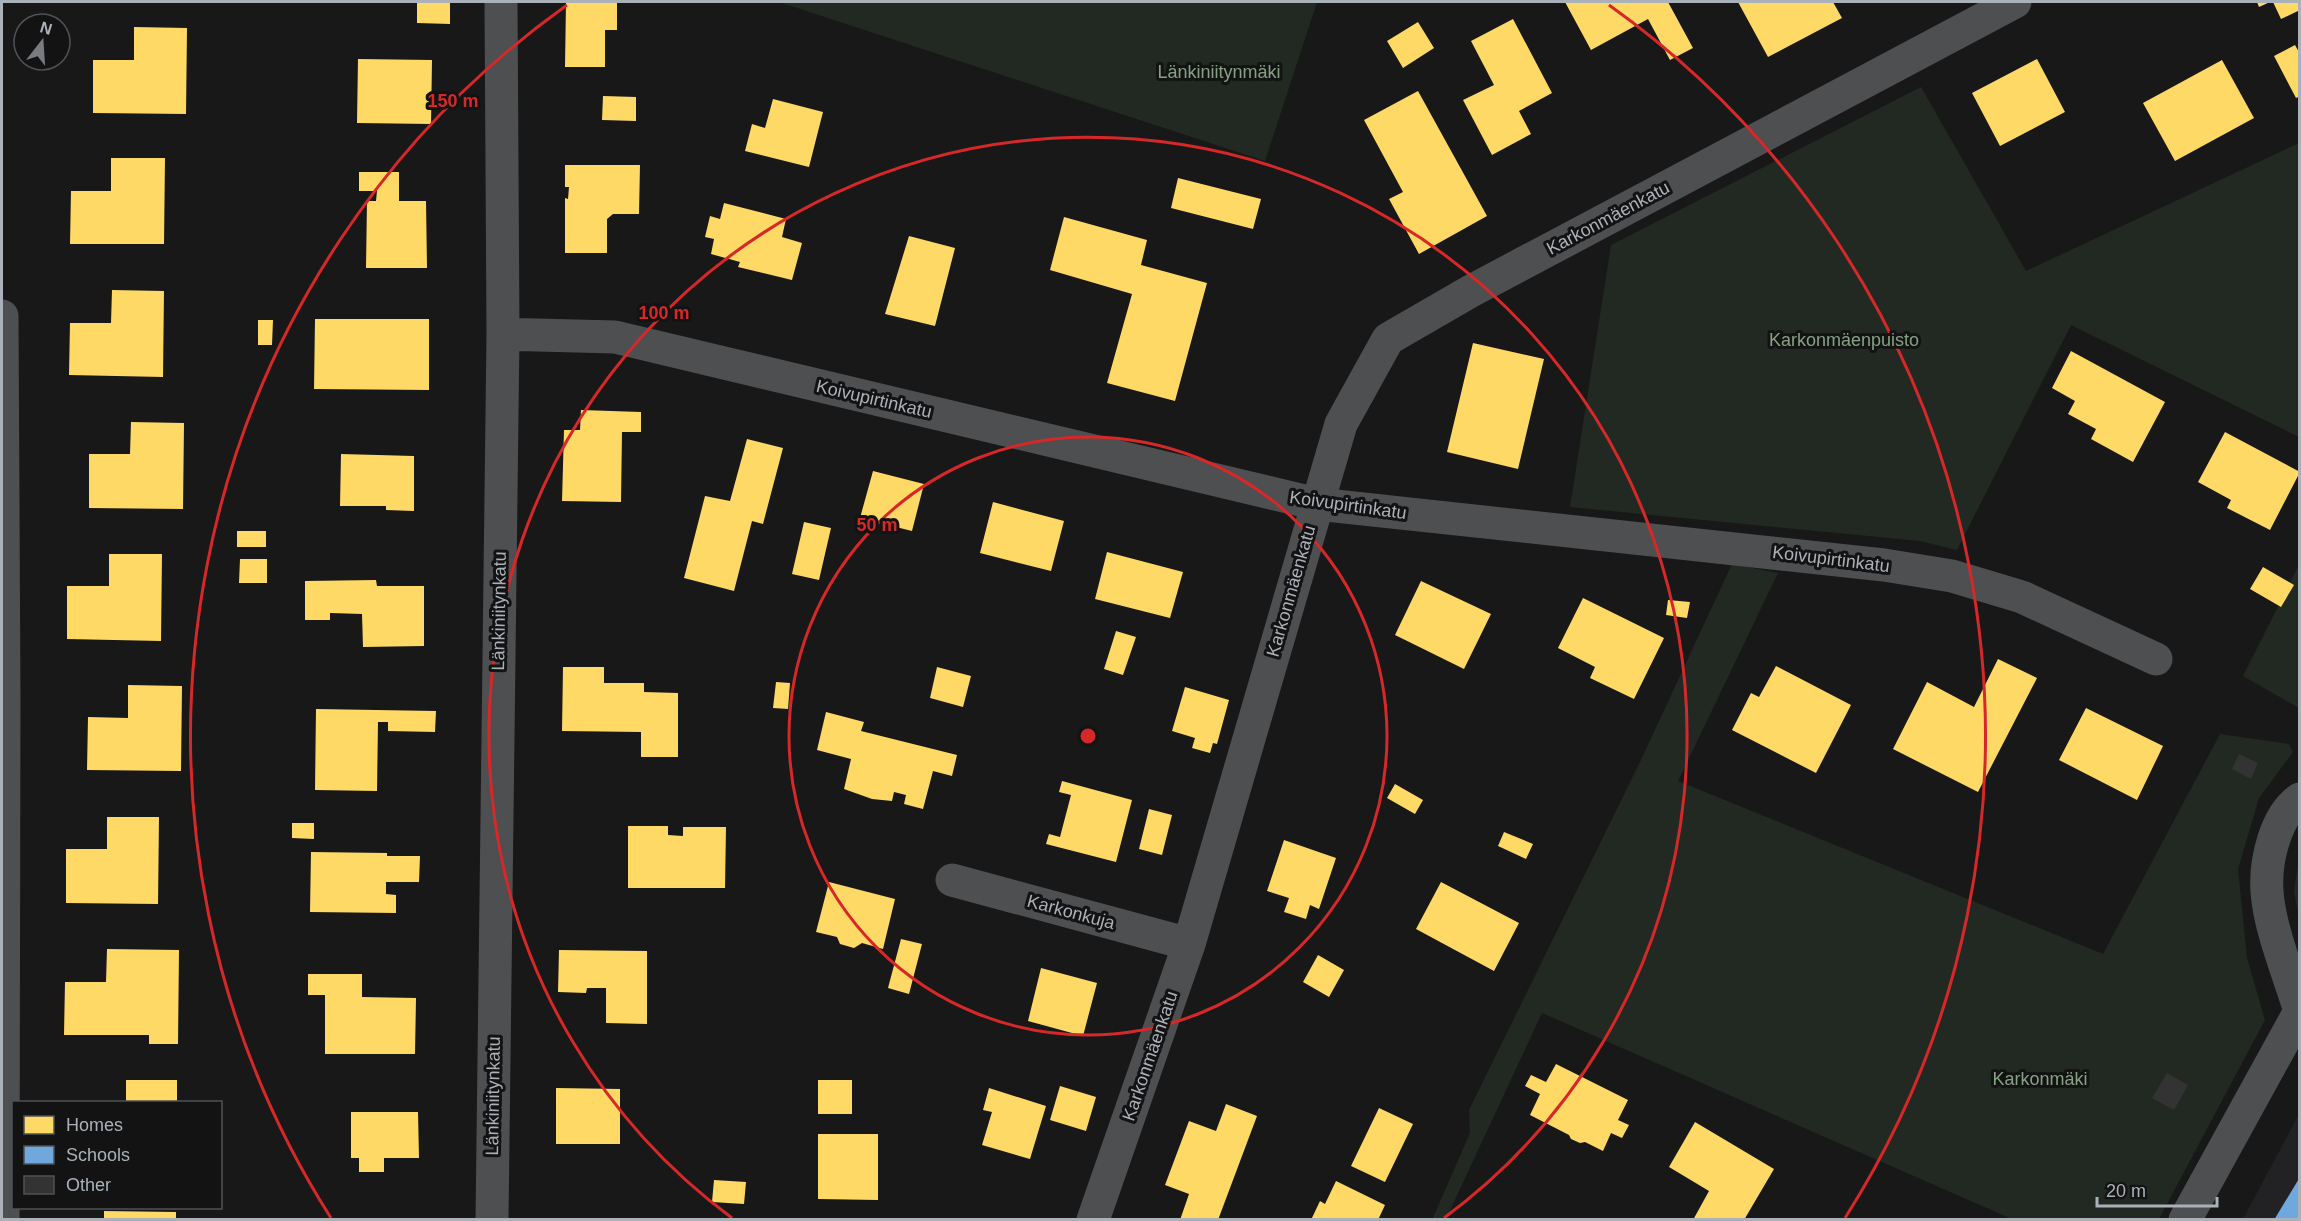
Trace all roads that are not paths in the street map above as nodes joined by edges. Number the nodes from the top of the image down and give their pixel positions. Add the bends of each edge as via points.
1 (501, 2) edge
2 (2016, 2) edge
3 (2, 316) edge
4 (503, 334) junction
5 (1317, 504) junction
6 (2156, 659) dead end
7 (2300, 799) edge
8 (952, 880) dead end
9 (1189, 944) junction
10 (2300, 1011) edge
11 (3, 1220) edge
12 (492, 1220) edge
13 (1093, 1220) edge
14 (2185, 1220) edge

1 - 4 street, Länkiniitynkatu
2 - 5 street, Karkonmäenkatu via 1471,291 1388,339 1341,424
3 - 11 street
4 - 5 street, Koivupirtinkatu via 615,337
4 - 12 street, Länkiniitynkatu
5 - 6 street, Koivupirtinkatu via 1884,565 1952,576 2022,597
5 - 9 street, Karkonmäenkatu
7 - 10 street via 2291,805 2274,834 2267,890
8 - 9 street, Karkonkuja
9 - 13 street, Karkonmäenkatu
10 - 14 street

